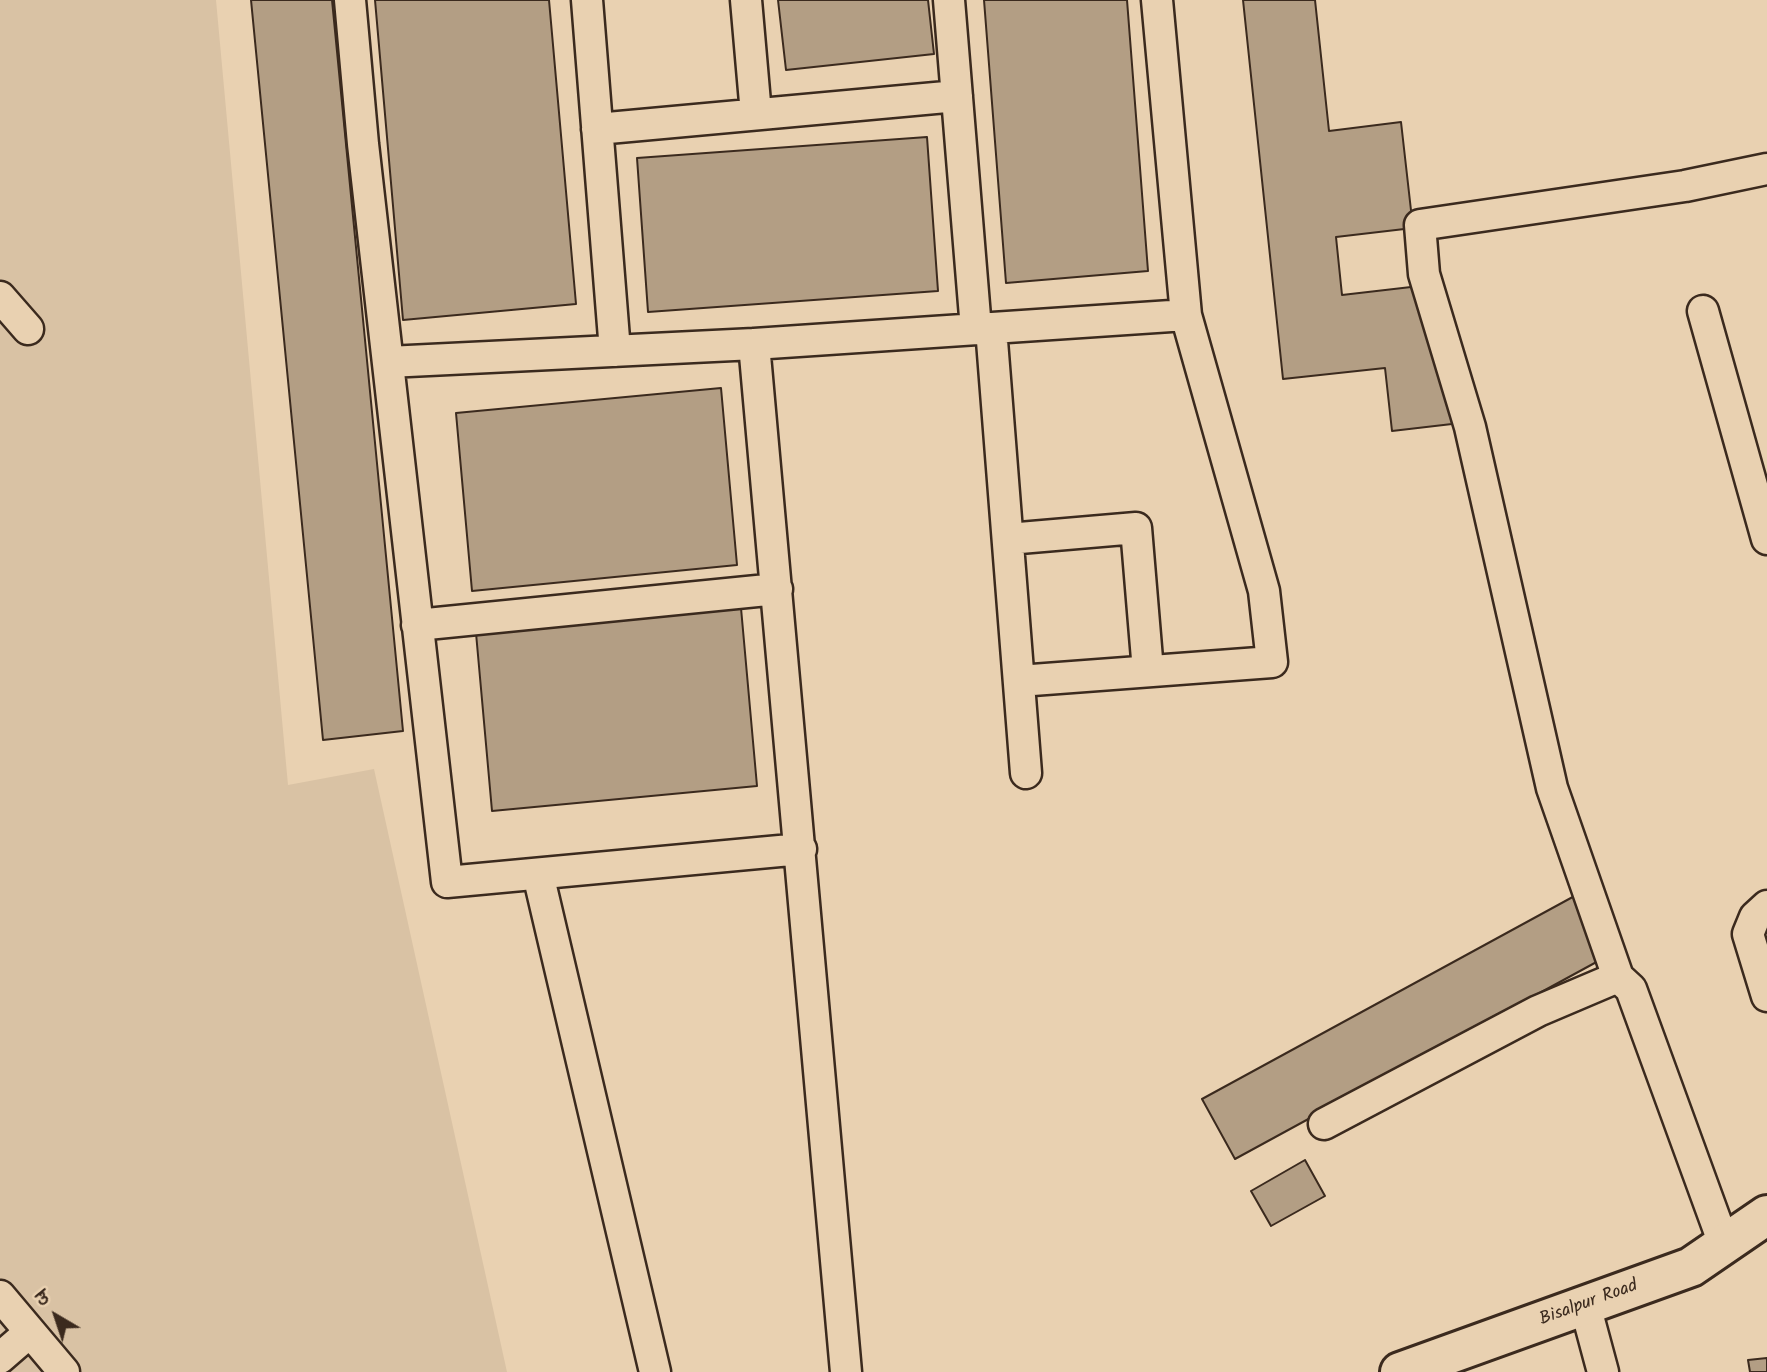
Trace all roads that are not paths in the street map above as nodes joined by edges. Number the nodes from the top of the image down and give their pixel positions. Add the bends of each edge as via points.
1 (350, 0) edge
2 (587, 0) edge
3 (746, 0) edge
4 (949, 0) edge
5 (1157, 0) edge
6 (957, 96) junction
7 (756, 114) junction
8 (597, 128) junction
9 (1767, 169) edge
10 (0, 297) edge
11 (1703, 311) dead end
12 (1186, 315) junction
13 (28, 329) dead end
14 (984, 329) junction
15 (754, 344) junction
16 (615, 351) junction
17 (388, 362) junction
18 (1008, 539) junction
19 (1767, 539) edge
20 (777, 589) junction
21 (417, 625) junction
22 (1148, 670) junction
23 (1019, 681) junction
24 (1026, 773) dead end
25 (801, 849) junction
26 (538, 874) junction
27 (1767, 906) edge
28 (1618, 977) junction
29 (1767, 996) edge
30 (1324, 1124) dead end
31 (1767, 1215) edge
32 (1724, 1244) junction
33 (0, 1296) edge
34 (1585, 1306) junction
35 (30, 1332) junction
36 (0, 1357) edge
37 (64, 1372) edge
38 (655, 1372) edge
39 (846, 1372) edge
40 (1399, 1372) edge
41 (1603, 1372) edge

1 - 17 street
2 - 8 street
3 - 7 street
4 - 6 street
5 - 12 street
6 - 7 street
6 - 14 street
7 - 8 street
8 - 16 street
9 - 28 street via 1685,186 1420,225 1424,274 1470,427 1552,788
10 - 13 street
11 - 19 street
12 - 14 street
12 - 22 street via 1264,591 1272,662
14 - 15 street
14 - 18 street
15 - 16 street
15 - 20 street
16 - 17 street
17 - 21 street
18 - 22 street via 1136,528
18 - 23 street
20 - 21 street
20 - 25 street
21 - 26 street via 447,882
22 - 23 street
23 - 24 street
25 - 26 street
25 - 39 street
26 - 38 street
27 - 29 street via 1755,917 1748,934
28 - 30 street via 1538,1011
28 - 32 street via 1631,989
31 - 32 main road, Bisalpur Road
32 - 34 main road, Bisalpur Road via 1691,1267
33 - 35 street
34 - 40 main road, Bisalpur Road
34 - 41 street
35 - 36 street
35 - 37 street

